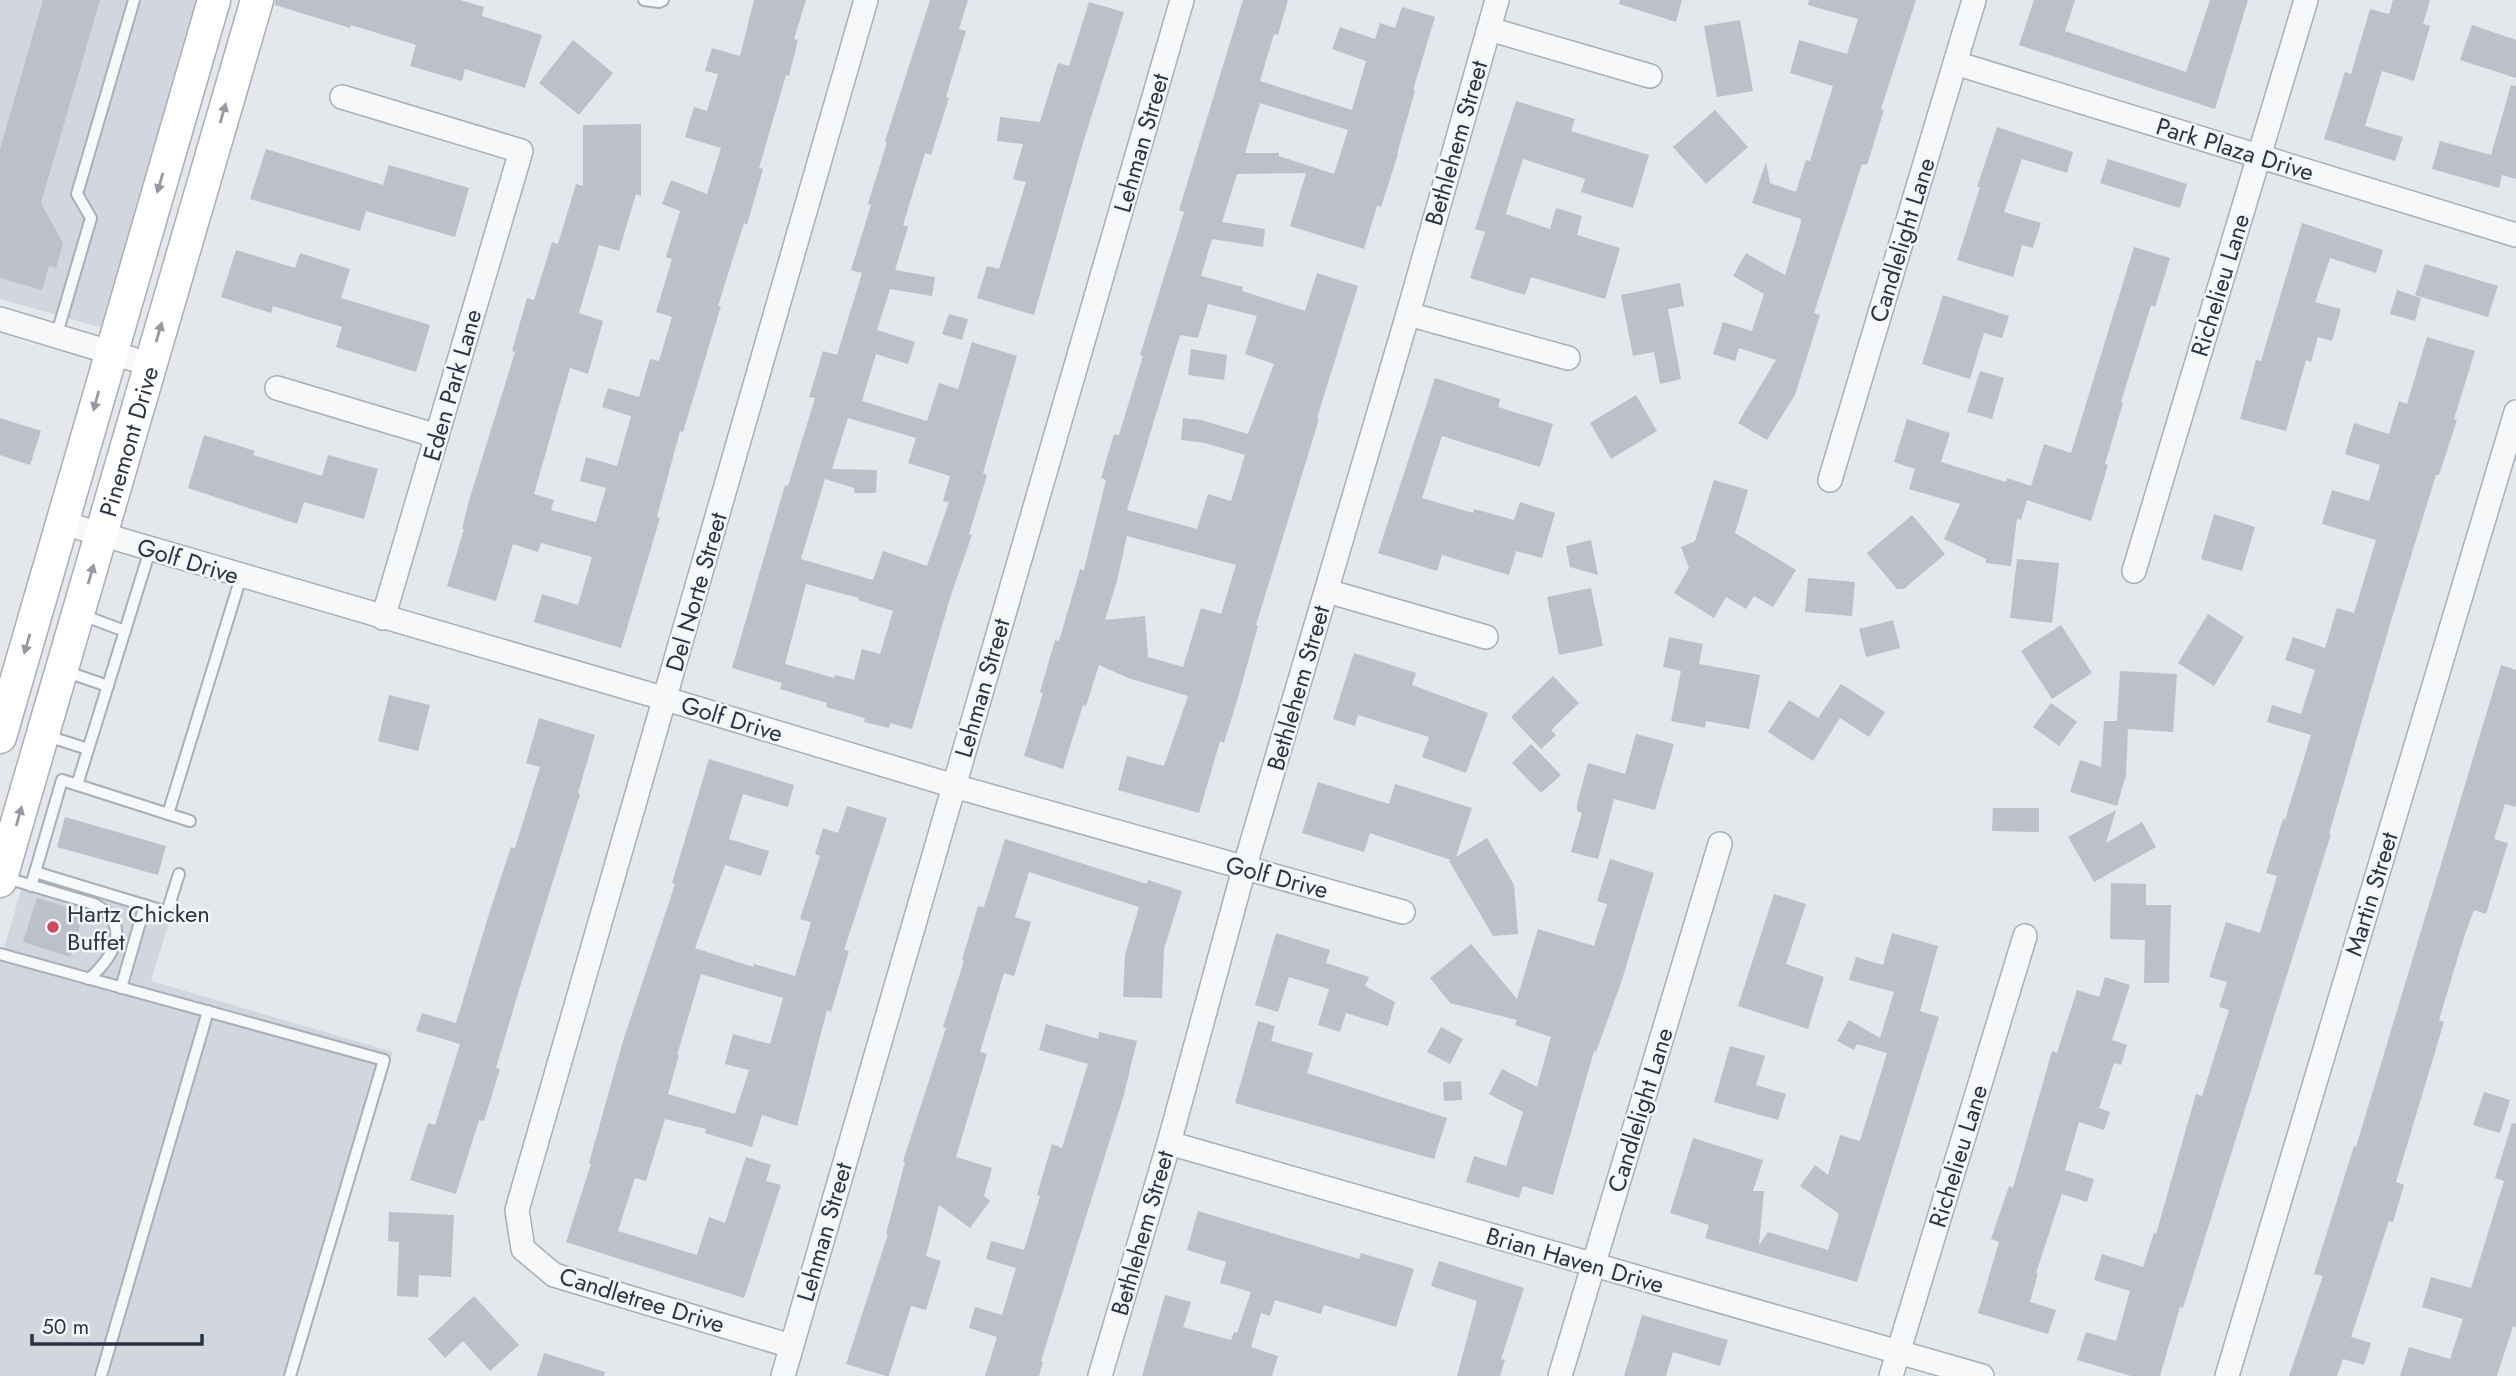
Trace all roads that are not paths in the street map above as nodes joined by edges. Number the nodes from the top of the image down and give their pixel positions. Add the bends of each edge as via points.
1 (134, 0) edge
2 (214, 0) edge
3 (257, 0) edge
4 (644, 0) edge
5 (663, 0) edge
6 (866, 0) edge
7 (1182, 0) edge
8 (1497, 0) edge
9 (1974, 0) edge
10 (2306, 0) edge
11 (1489, 29) junction
12 (1955, 63) junction
13 (1650, 76) dead end
14 (342, 97) dead end
15 (2258, 156) junction
16 (2516, 235) edge
17 (1408, 313) junction
18 (0, 319) edge
19 (56, 337) junction
20 (110, 353) junction
21 (1568, 358) dead end
22 (149, 364) junction
23 (277, 388) dead end
24 (2516, 412) edge
25 (437, 436) junction
26 (1830, 481) dead end
27 (63, 523) junction
28 (102, 535) junction
29 (150, 551) junction
30 (2134, 571) dead end
31 (241, 577) junction
32 (1326, 591) junction
33 (79, 614) junction
34 (383, 618) junction
35 (125, 631) junction
36 (1486, 637) dead end
37 (62, 670) junction
38 (108, 686) junction
39 (666, 699) junction
40 (43, 734) junction
41 (0, 737) edge
42 (88, 749) junction
43 (77, 785) junction
44 (954, 786) junction
45 (167, 814) junction
46 (190, 821) dead end
47 (1720, 844) dead end
48 (1244, 869) junction
49 (35, 872) junction
50 (180, 874) dead end
51 (1, 879) edge
52 (31, 886) junction
53 (145, 905) junction
54 (1403, 912) dead end
55 (2025, 936) dead end
56 (0, 954) edge
57 (89, 979) junction
58 (121, 988) junction
59 (208, 1012) junction
60 (1169, 1143) junction
61 (524, 1184) joint
62 (1593, 1265) junction
63 (791, 1346) junction
64 (1898, 1352) junction
65 (102, 1376) edge
66 (290, 1376) edge
67 (783, 1376) edge
68 (1100, 1376) edge
69 (1560, 1376) edge
70 (1891, 1376) edge
71 (1982, 1376) edge
72 (2227, 1376) edge

1 - 19 lane via 77,194 91,218
2 -> 20 main road, Pinemont Drive
22 -> 3 main road, Pinemont Drive
4 - 5 lane
6 - 39 street, Del Norte Street
7 - 44 street, Lehman Street
8 - 11 street, Bethlehem Street
9 - 12 street, Candlelight Lane
10 - 15 street, Richelieu Lane
11 - 13 street
11 - 17 street, Bethlehem Street
12 - 15 street, Park Plaza Drive
12 - 26 street, Candlelight Lane
14 - 25 street, Eden Park Lane via 521,151
15 - 16 street, Park Plaza Drive
15 - 30 street, Richelieu Lane
17 - 21 street
17 - 32 street, Bethlehem Street
18 - 19 street
19 - 20 street
20 - 22 street
20 -> 27 main road, Pinemont Drive
22 - 28 main road, Pinemont Drive
23 - 25 street
24 - 72 street, Martin Street
25 - 34 street, Eden Park Lane
27 - 28 street, Golf Drive
27 -> 41 main road, Pinemont Drive
28 - 29 street, Golf Drive
33 -> 28 main road, Pinemont Drive
29 - 31 street, Golf Drive
29 - 35 lane
31 - 34 street, Golf Drive
31 - 45 lane
32 - 36 street
32 - 48 street, Bethlehem Street
33 - 35 lane
33 - 37 main road, Pinemont Drive
34 - 39 street, Golf Drive
35 - 38 lane
37 - 38 lane
37 - 40 main road, Pinemont Drive
38 - 42 lane
39 - 44 street, Golf Drive
39 - 61 street, Del Norte Street
40 - 42 lane
51 -> 40 main road, Pinemont Drive
42 - 43 lane
43 - 45 lane
43 - 49 lane via 62,780
44 - 48 street, Golf Drive
44 - 63 street, Lehman Street
45 - 46 lane
47 - 62 street, Candlelight Lane
48 - 54 street, Golf Drive
48 - 60 street, Bethlehem Street
49 - 52 lane
49 - 53 lane
50 - 53 lane via 167,912
51 - 52 lane
52 - 57 lane via 94,904 114,919 113,947 106,963
53 - 58 lane
55 - 64 street, Richelieu Lane
56 - 57 lane
57 - 58 lane
58 - 59 lane
59 - 65 lane
59 - 66 lane via 384,1060
60 - 62 street, Brian Haven Drive
60 - 68 street, Bethlehem Street
61 - 63 street, Candletree Drive via 517,1210 523,1249 554,1275
62 - 64 street, Brian Haven Drive
62 - 69 street, Candlelight Lane
63 - 67 street, Lehman Street
64 - 70 street, Richelieu Lane
64 - 71 street, Brian Haven Drive

